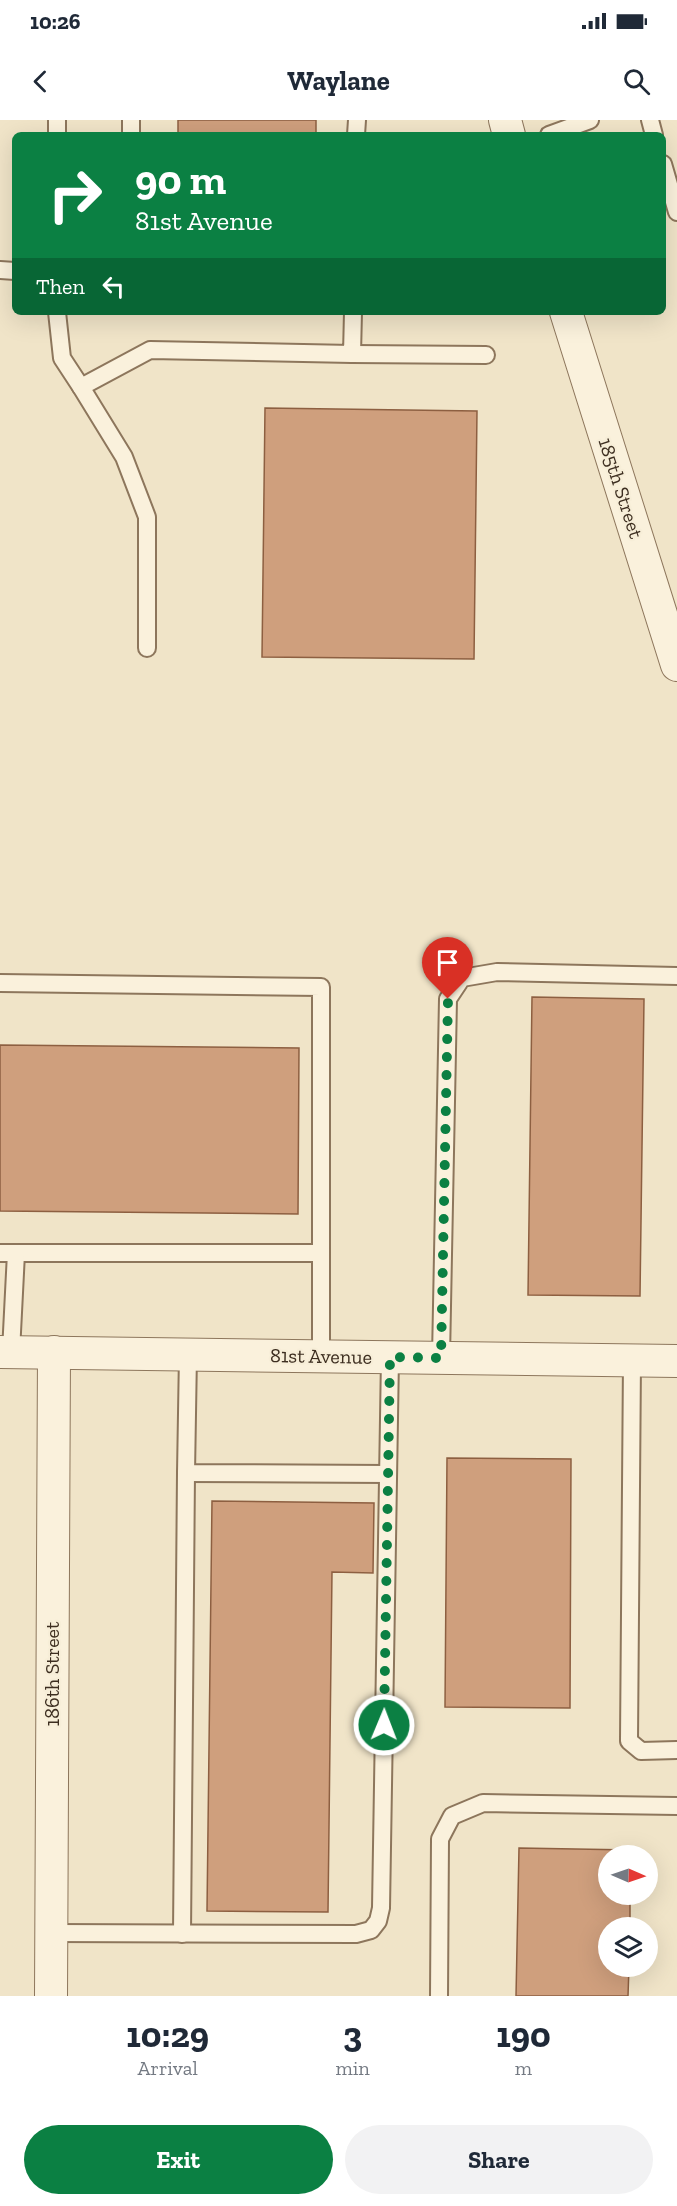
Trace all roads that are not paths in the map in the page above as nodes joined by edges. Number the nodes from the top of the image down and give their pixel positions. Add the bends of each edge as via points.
1 (590, 120) edge
2 (557, 132) edge
3 (666, 174) edge
4 (677, 212) edge
5 (57, 315) edge
6 (353, 315) edge
7 (567, 315) edge
8 (352, 354) junction
9 (486, 355) dead end
10 (81, 387) junction
11 (147, 648) dead end
12 (677, 665) edge
13 (677, 976) edge
14 (0, 983) edge
15 (8, 1253) edge
16 (321, 1253) junction
17 (6, 1352) edge
18 (54, 1352) junction
19 (188, 1354) junction
20 (321, 1356) junction
21 (390, 1357) junction
22 (441, 1358) junction
23 (632, 1360) junction
24 (677, 1361) edge
25 (186, 1473) junction
26 (388, 1474) junction
27 (677, 1750) edge
28 (677, 1806) edge
29 (51, 1933) junction
30 (182, 1934) junction
31 (51, 1996) edge
32 (439, 1996) edge

1 - 2 lane
3 - 4 lane
5 - 10 lane via 62,358
6 - 8 lane
7 - 12 street, 185th Street
8 - 9 lane
8 - 10 lane via 150,350
10 - 11 lane via 124,457 147,518
13 - 22 lane via 496,972 462,978 448,999
14 - 16 lane via 321,987
15 - 16 lane
15 - 17 lane
16 - 20 lane
17 - 18 street, 81st Avenue
18 - 19 street, 81st Avenue
18 - 29 street, 186th Street
19 - 20 street, 81st Avenue
19 - 25 lane
20 - 21 street, 81st Avenue
21 - 22 street, 81st Avenue
21 - 26 lane
22 - 23 street, 81st Avenue
23 - 24 street, 81st Avenue
23 - 27 lane via 628,1740 641,1752
25 - 26 lane
25 - 30 lane
26 - 30 lane via 378,1921 371,1930 356,1934
28 - 32 lane via 483,1803 452,1816 440,1839
29 - 30 lane
29 - 31 street, 186th Street

